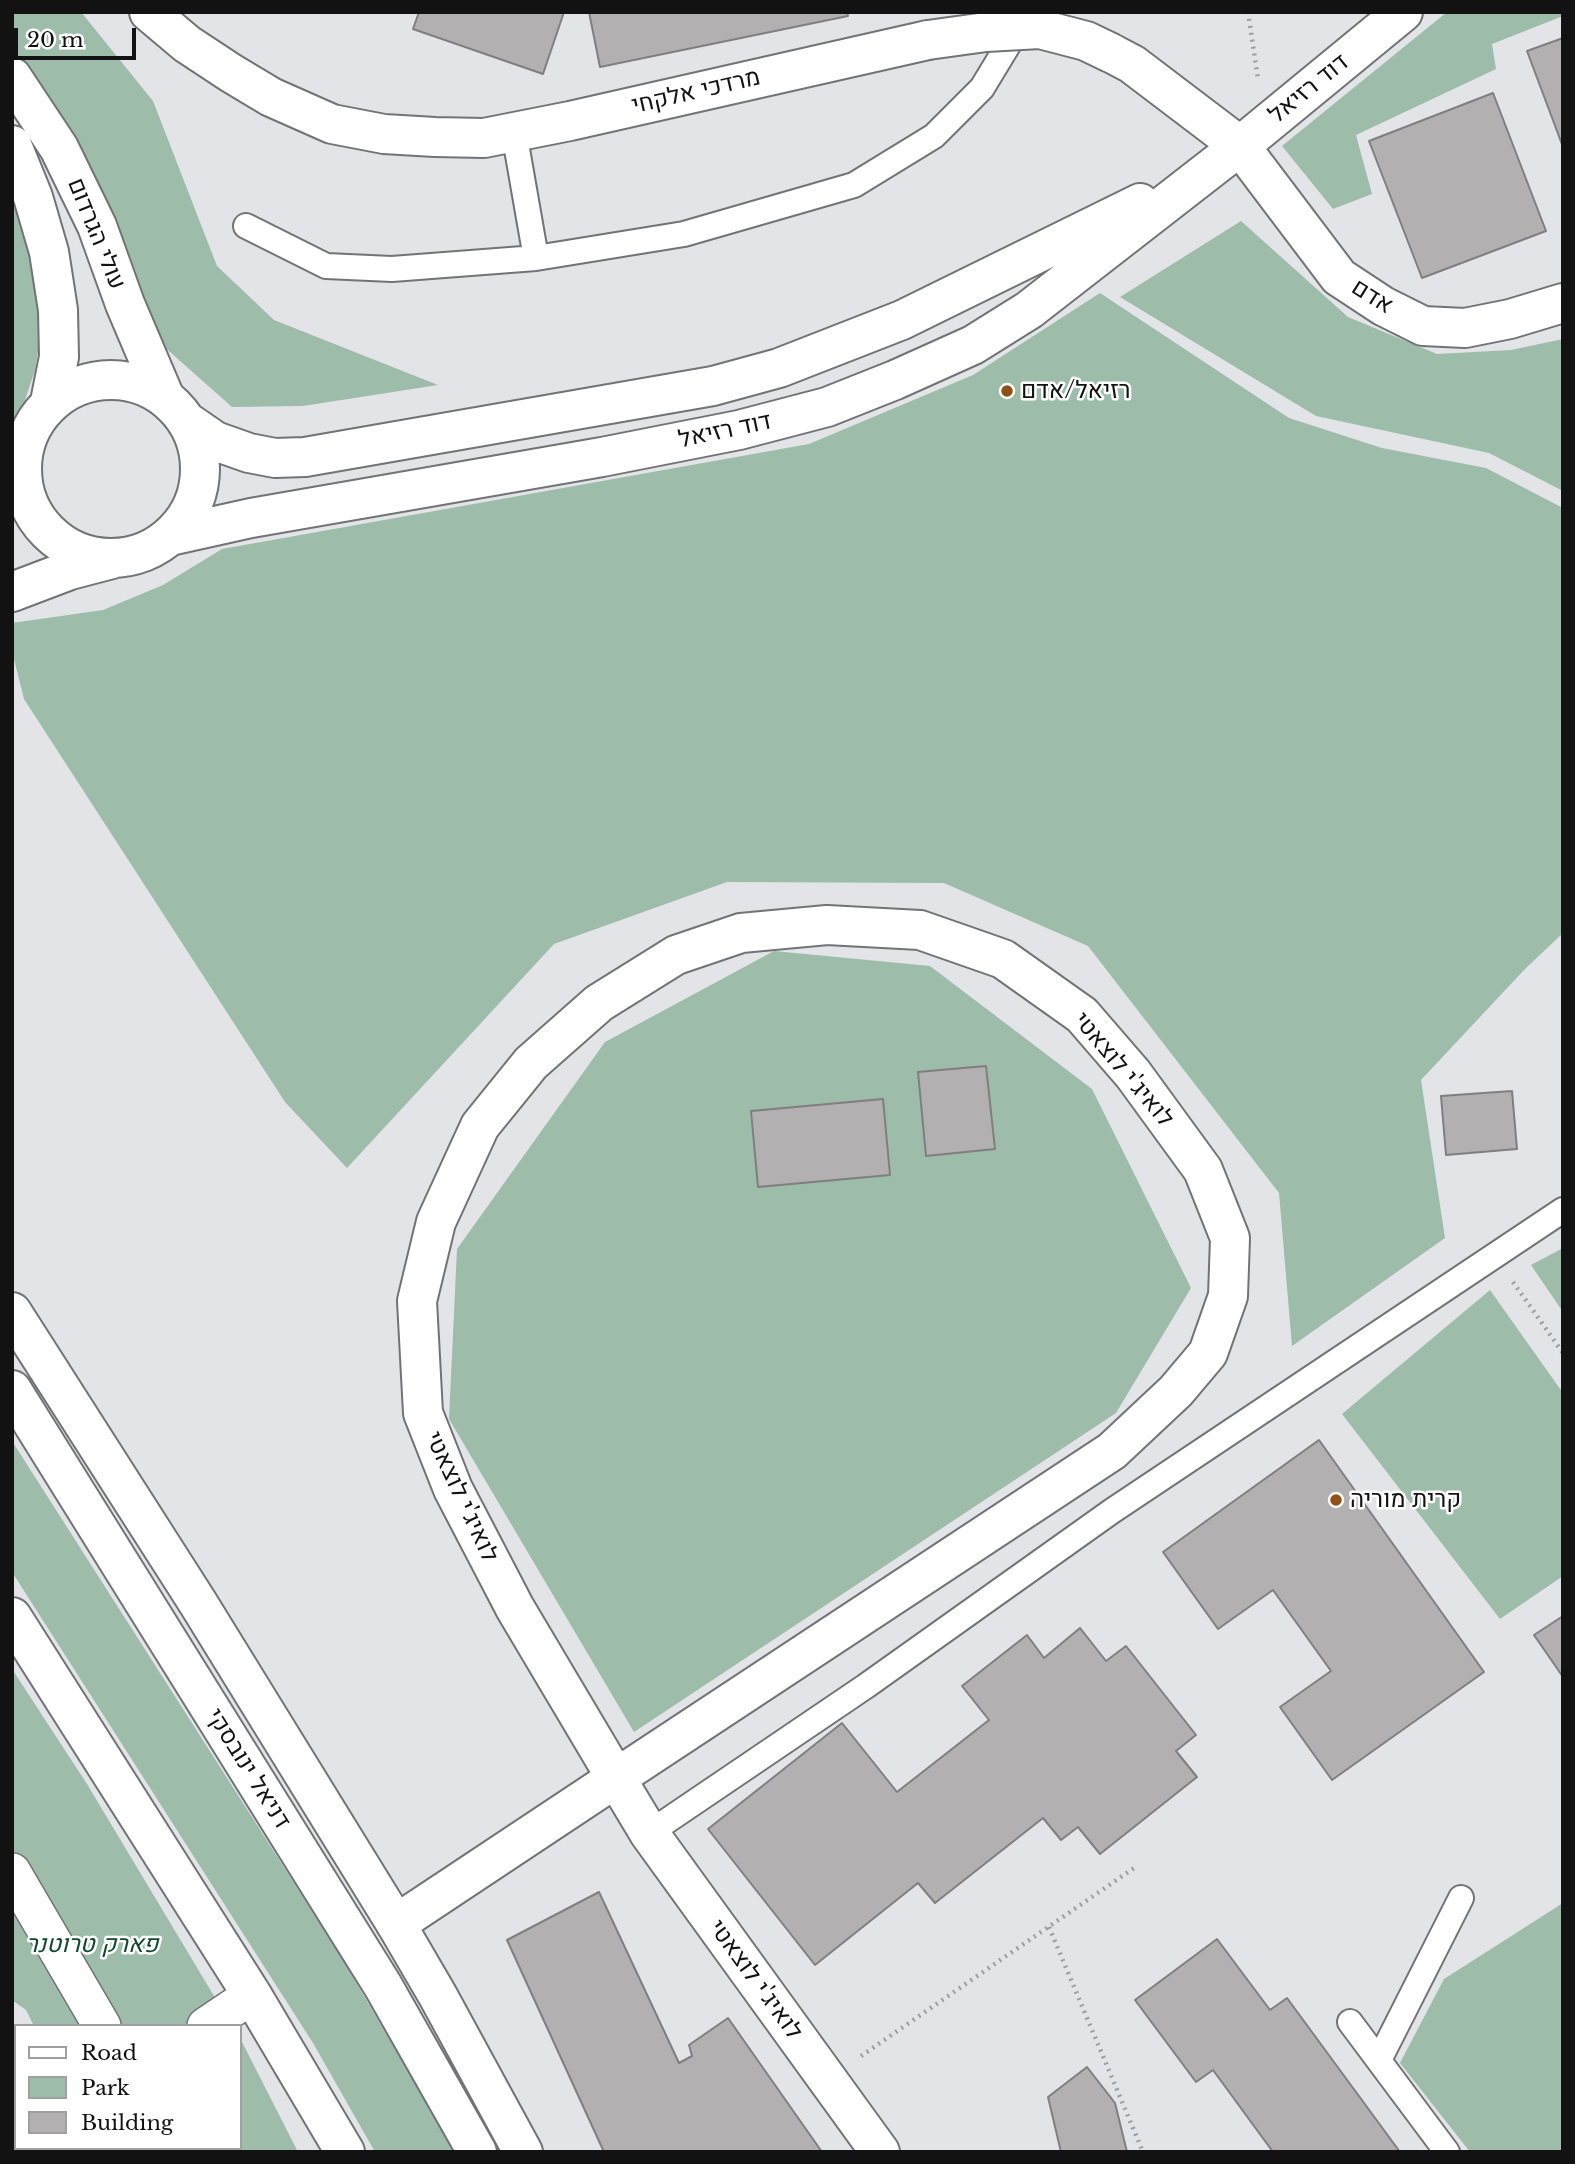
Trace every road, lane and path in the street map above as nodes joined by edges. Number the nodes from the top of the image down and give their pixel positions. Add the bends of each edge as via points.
1 (149, 12) edge
2 (1027, 12) edge
3 (1248, 12) edge
4 (1403, 12) edge
5 (12, 77) edge
6 (514, 132) junction
7 (12, 145) edge
8 (1240, 146) junction
9 (246, 226) dead end
10 (536, 258) junction
11 (1563, 303) edge
12 (50, 402) junction
13 (176, 409) junction
14 (17, 465) edge
15 (170, 536) junction
16 (114, 558) junction
17 (12, 592) edge
18 (1563, 1210) edge
19 (1495, 1256) junction
20 (12, 1312) edge
21 (1563, 1353) edge
22 (12, 1390) edge
23 (12, 1617) edge
24 (616, 1779) junction
25 (649, 1833) junction
26 (1134, 1868) dead end
27 (12, 1872) edge
28 (1461, 1898) dead end
29 (396, 1924) junction
30 (1049, 1927) junction
31 (252, 1995) junction
32 (1350, 2022) dead end
33 (101, 2024) edge
34 (209, 2024) edge
35 (1379, 2060) junction
36 (827, 2080) junction
37 (345, 2152) edge
38 (477, 2152) edge
39 (523, 2152) edge
40 (880, 2152) edge
41 (1143, 2152) edge
42 (1447, 2152) edge

1 - 6 street, מרדכי אלקחי via 231,73 332,124 435,137 484,138
2 - 10 lane via 982,89 934,136 854,185 684,234
3 - 8 path
4 - 8 street, דוד רזיאל
5 - 13 street, עולי הגרדום via 59,148 97,226 125,304
6 - 8 street, מרדכי אלקחי, bridge via 928,40 1040,29 1086,41 1132,64
6 - 10 lane
7 - 12 street, עולי הגרדום via 49,252 58,310 59,357
8 - 11 street, אדם via 1339,277 1423,326 1465,328
8 - 13 street, דוד רזיאל via 902,320 779,368 713,386 305,457 275,458 215,441
8 - 15 street, דוד רזיאל via 1018,317 973,345 827,407 684,441
9 - 10 lane via 326,266 392,269
12 - 13 street via 94,380 120,379 144,385
12 - 14 street via 28,435
13 - 15 street via 197,443 201,469 198,494 187,517
14 - 16 street via 31,509 45,529 65,546
15 - 16 street via 134,556
16 - 17 street
18 - 19 lane
19 - 21 path
19 - 25 lane via 1112,1511
20 - 29 street
22 - 38 street, דניאל ינובסקי via 383,1986
23 - 31 street
24 - 24 street, לואיג'י לוצאטי via 514,1608 453,1489 423,1413 416,1301 436,1222 481,1126 531,1063 599,1003 676,956 741,933 827,925 919,930 1003,959 1082,1015 1133,1074 1203,1170 1230,1238 1228,1296 1208,1353 1176,1391 1112,1451
24 - 25 street, לואיג'י לוצאטי
24 - 29 street, לואיג'י לוצאטי
25 - 36 street, לואיג'י לוצאטי
26 - 30 path
27 - 33 street
28 - 35 lane
29 - 39 street
30 - 36 path
30 - 41 path
31 - 34 street
31 - 37 street
32 - 35 lane
35 - 42 lane
36 - 40 street, לואיג'י לוצאטי

